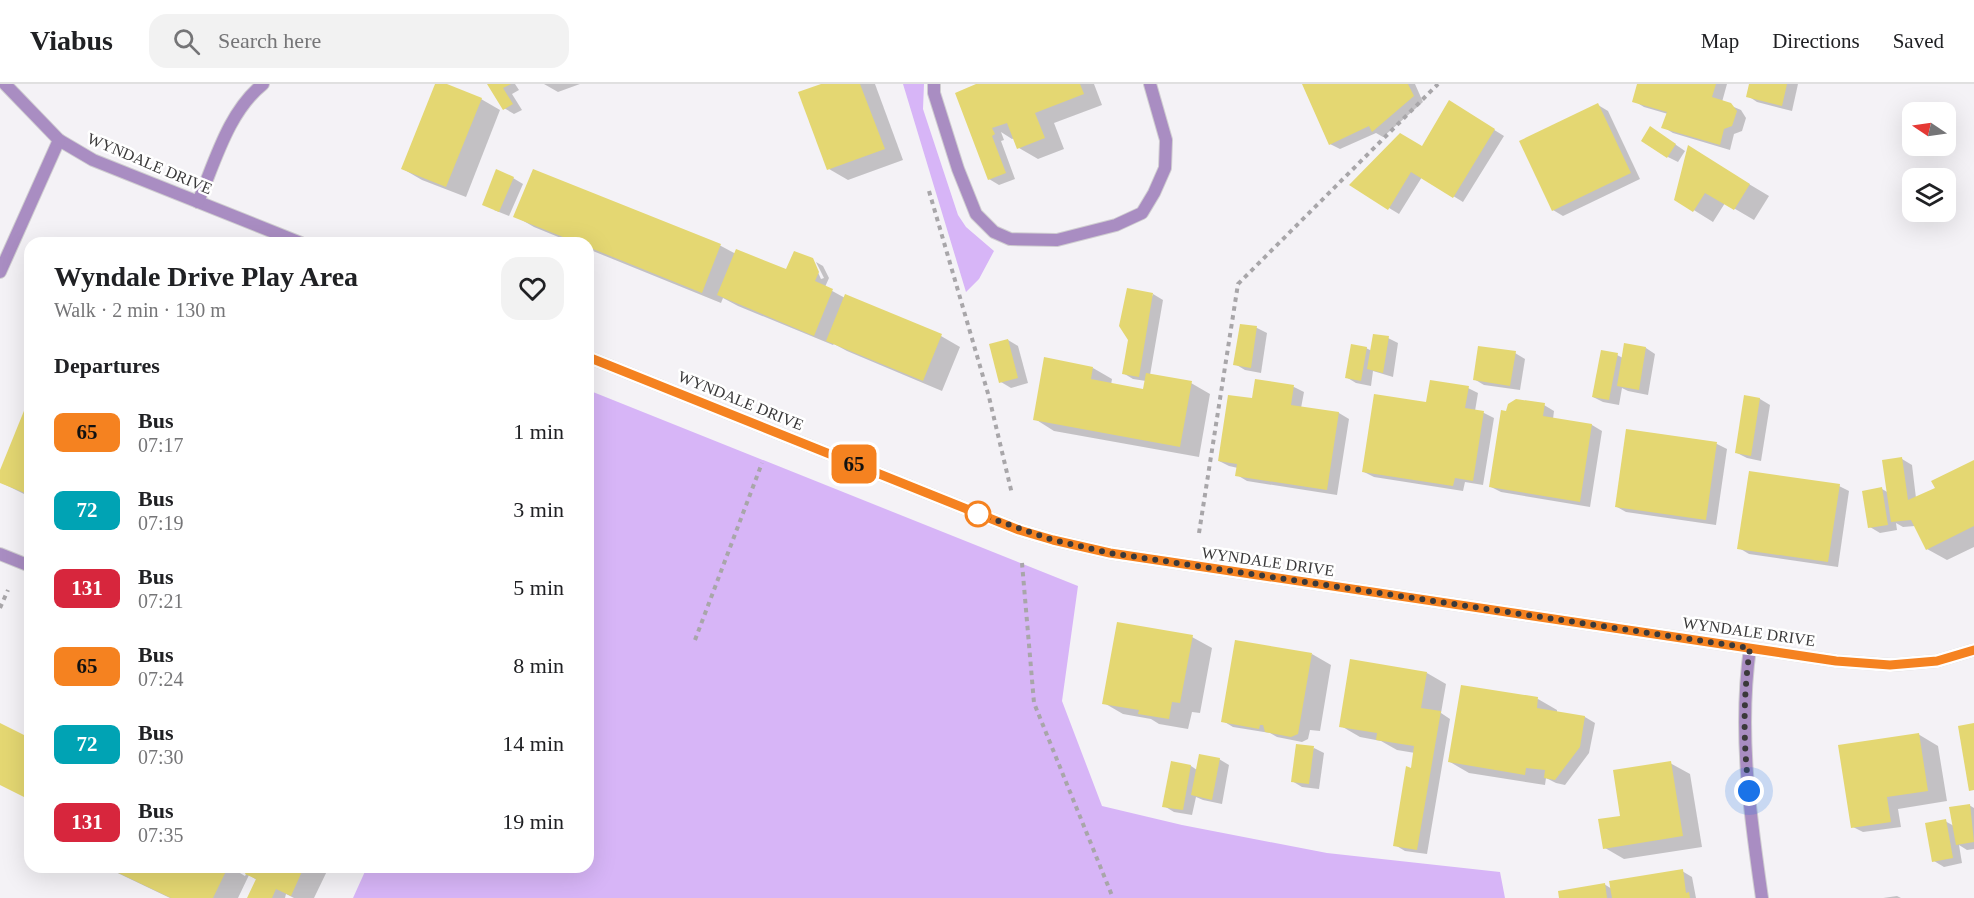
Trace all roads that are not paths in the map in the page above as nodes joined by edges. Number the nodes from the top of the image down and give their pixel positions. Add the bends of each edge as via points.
1 (5, 84) edge
2 (263, 84) edge
3 (934, 84) edge
4 (1150, 84) edge
5 (59, 140) junction
6 (198, 202) junction
7 (286, 237) edge
8 (0, 273) edge
9 (594, 359) edge
10 (0, 554) edge
11 (24, 564) edge
12 (1750, 648) junction
13 (1974, 650) edge
14 (1762, 898) edge

1 - 5 street, WYNDALE DRIVE
2 - 6 street via 239,111
3 - 4 street via 940,115 976,214 994,231 1010,239 1057,240 1116,225 1142,213 1154,193 1165,168 1166,140
5 - 6 street, WYNDALE DRIVE via 93,160
5 - 8 street
6 - 7 street, WYNDALE DRIVE
9 - 12 street, WYNDALE DRIVE via 1019,530 1053,540 1193,566
10 - 11 street
12 - 13 street, WYNDALE DRIVE via 1890,665 1937,661
12 - 14 street via 1744,693 1744,750

